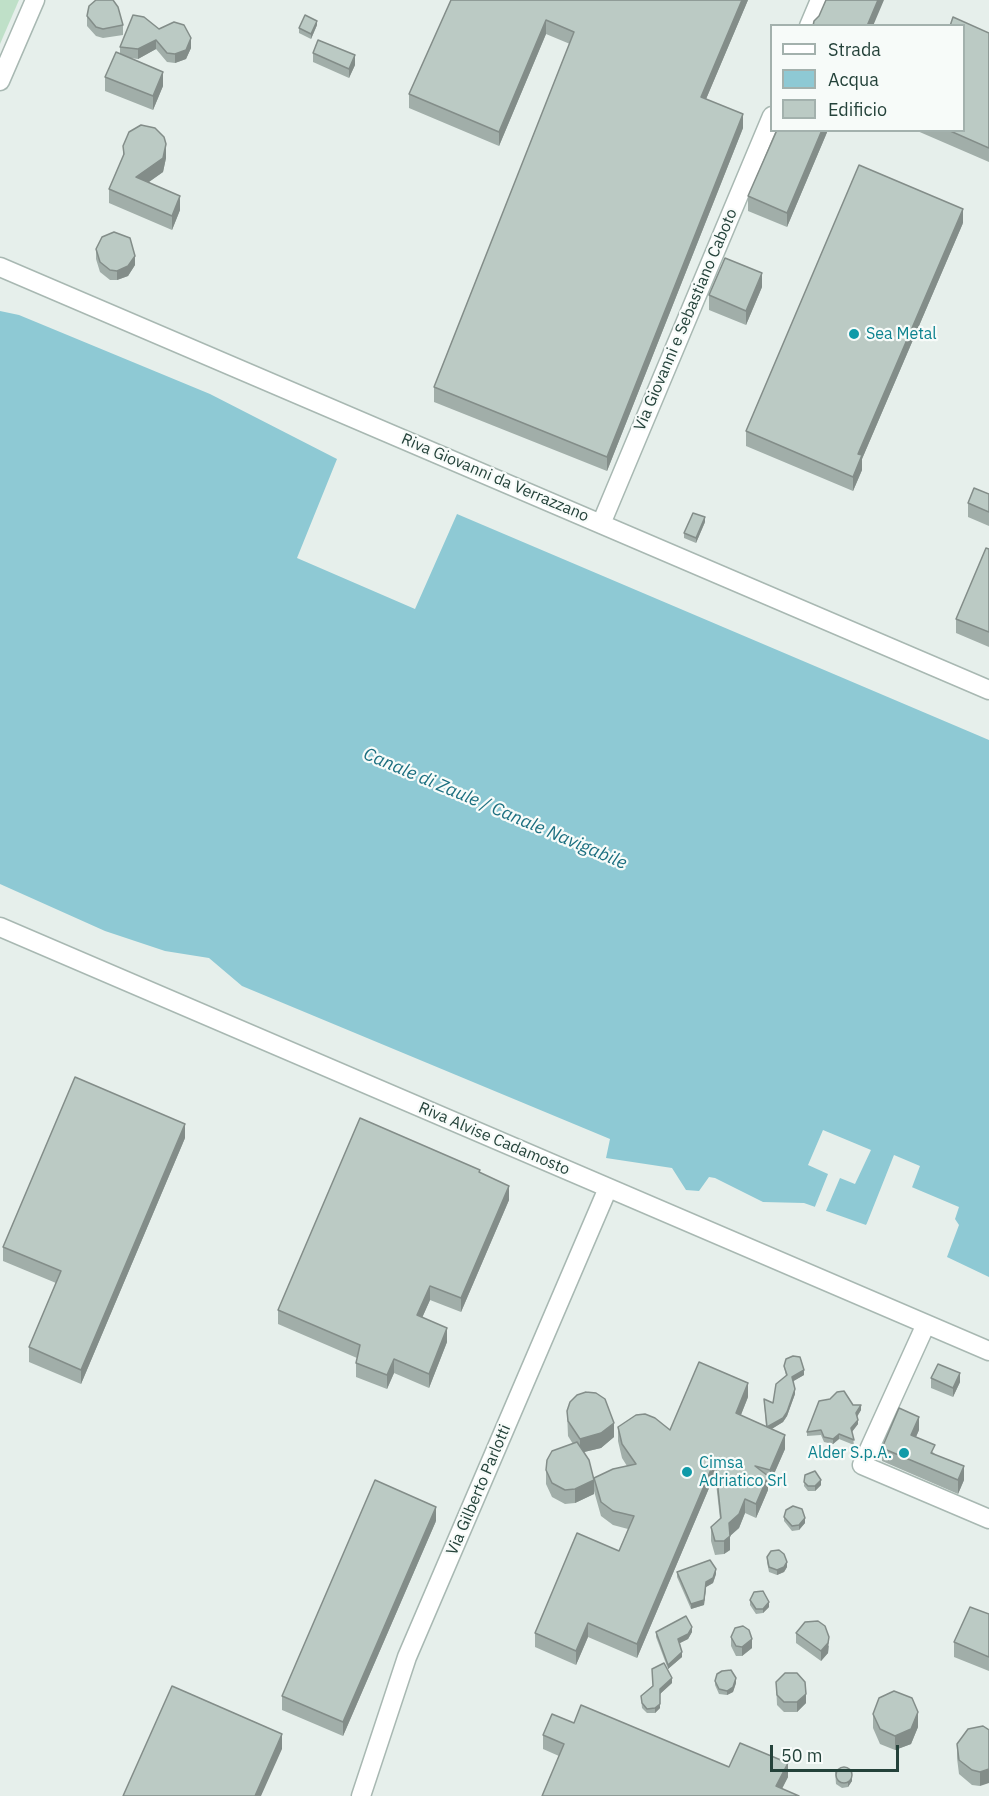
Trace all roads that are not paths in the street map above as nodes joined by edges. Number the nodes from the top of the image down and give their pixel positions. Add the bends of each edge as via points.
1 (35, 0) edge
2 (820, 0) edge
3 (810, 24) edge
4 (0, 81) edge
5 (770, 118) edge
6 (0, 267) edge
7 (601, 524) junction
8 (989, 690) edge
9 (0, 927) edge
10 (608, 1188) junction
11 (926, 1324) junction
12 (989, 1351) edge
13 (989, 1519) edge
14 (361, 1796) edge

1 - 4 street
2 - 3 street
5 - 7 street, Via Giovanni e Sebastiano Caboto
6 - 7 street, Riva Giovanni da Verrazzano
7 - 8 street, Riva Giovanni da Verrazzano
9 - 10 street, Riva Alvise Cadamosto
10 - 11 street, Riva Alvise Cadamosto
10 - 14 street, Via Gilberto Parlotti via 407,1657
11 - 12 street, Riva Alvise Cadamosto
11 - 13 street via 862,1466

